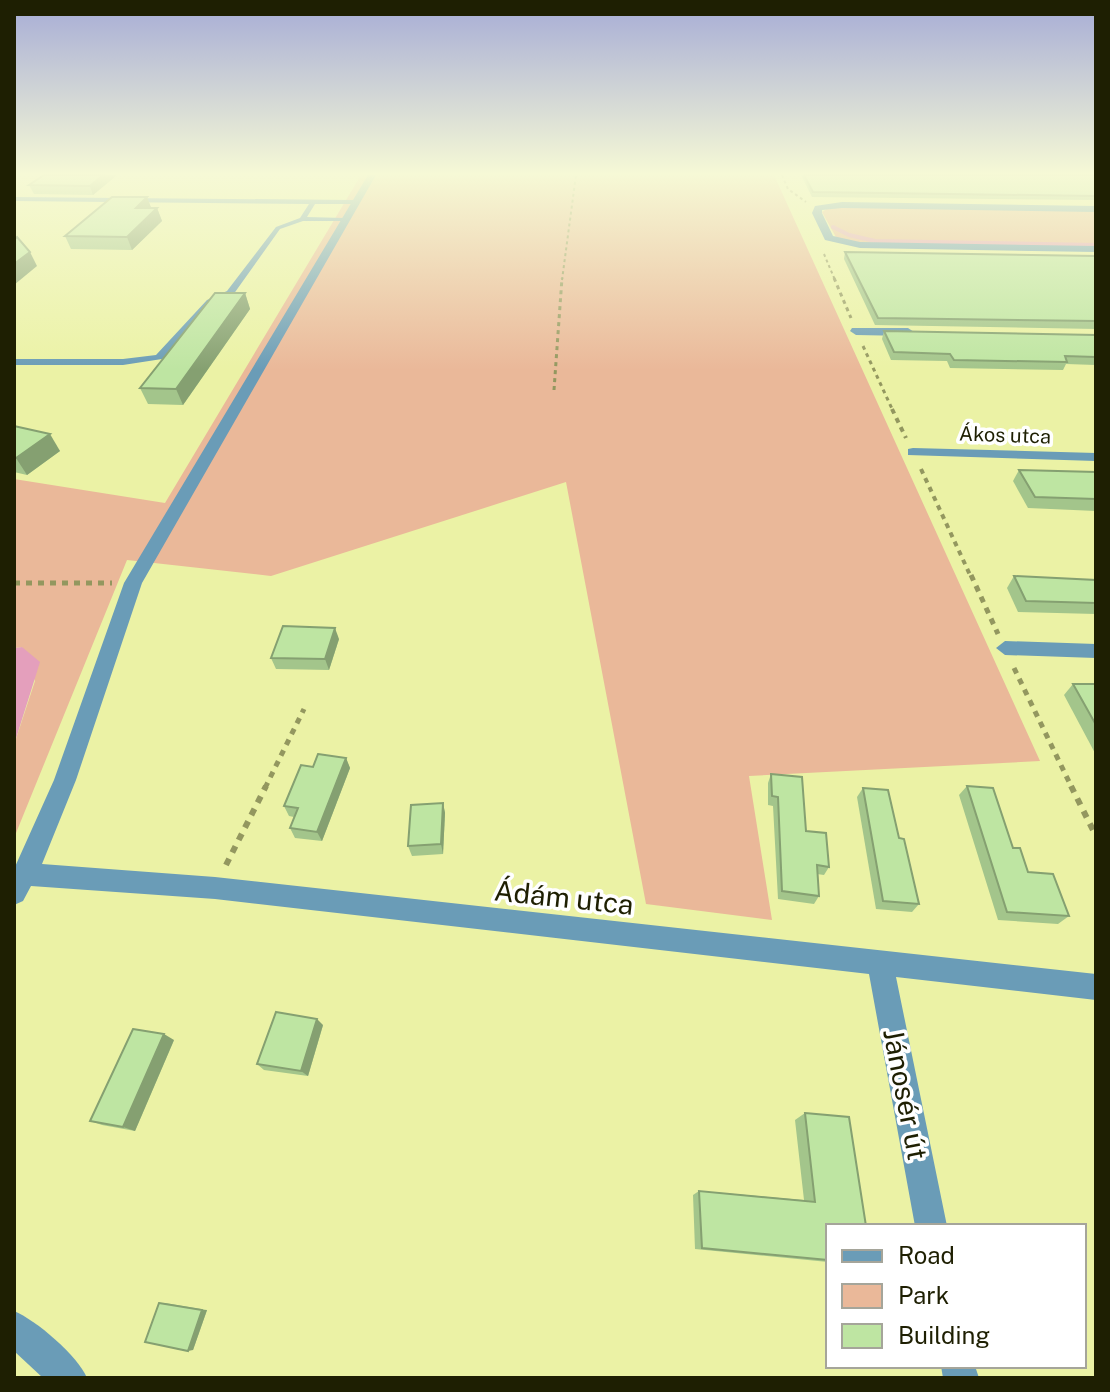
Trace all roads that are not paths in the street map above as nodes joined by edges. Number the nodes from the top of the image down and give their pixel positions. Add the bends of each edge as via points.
1 (269, 240) edge
2 (332, 240) edge
3 (840, 240) edge
4 (1096, 249) edge
5 (856, 331) road end
6 (916, 332) edge
7 (14, 362) edge
8 (913, 452) road end
9 (1096, 457) edge
10 (1005, 648) road end
11 (1096, 651) edge
12 (20, 884) edge
13 (880, 962) junction
14 (1096, 987) edge
15 (931, 1224) edge
16 (14, 1328) edge
17 (69, 1378) edge

1 - 7 lane via 230,293 210,302 159,357
2 - 12 street via 133,583 58,797
3 - 4 street via 879,247
5 - 6 street
8 - 9 street, Ákos utca
10 - 11 street
12 - 13 street, Ádám utca via 215,888
13 - 14 street, Ádám utca
13 - 15 street, Jánosér út
16 - 17 street

